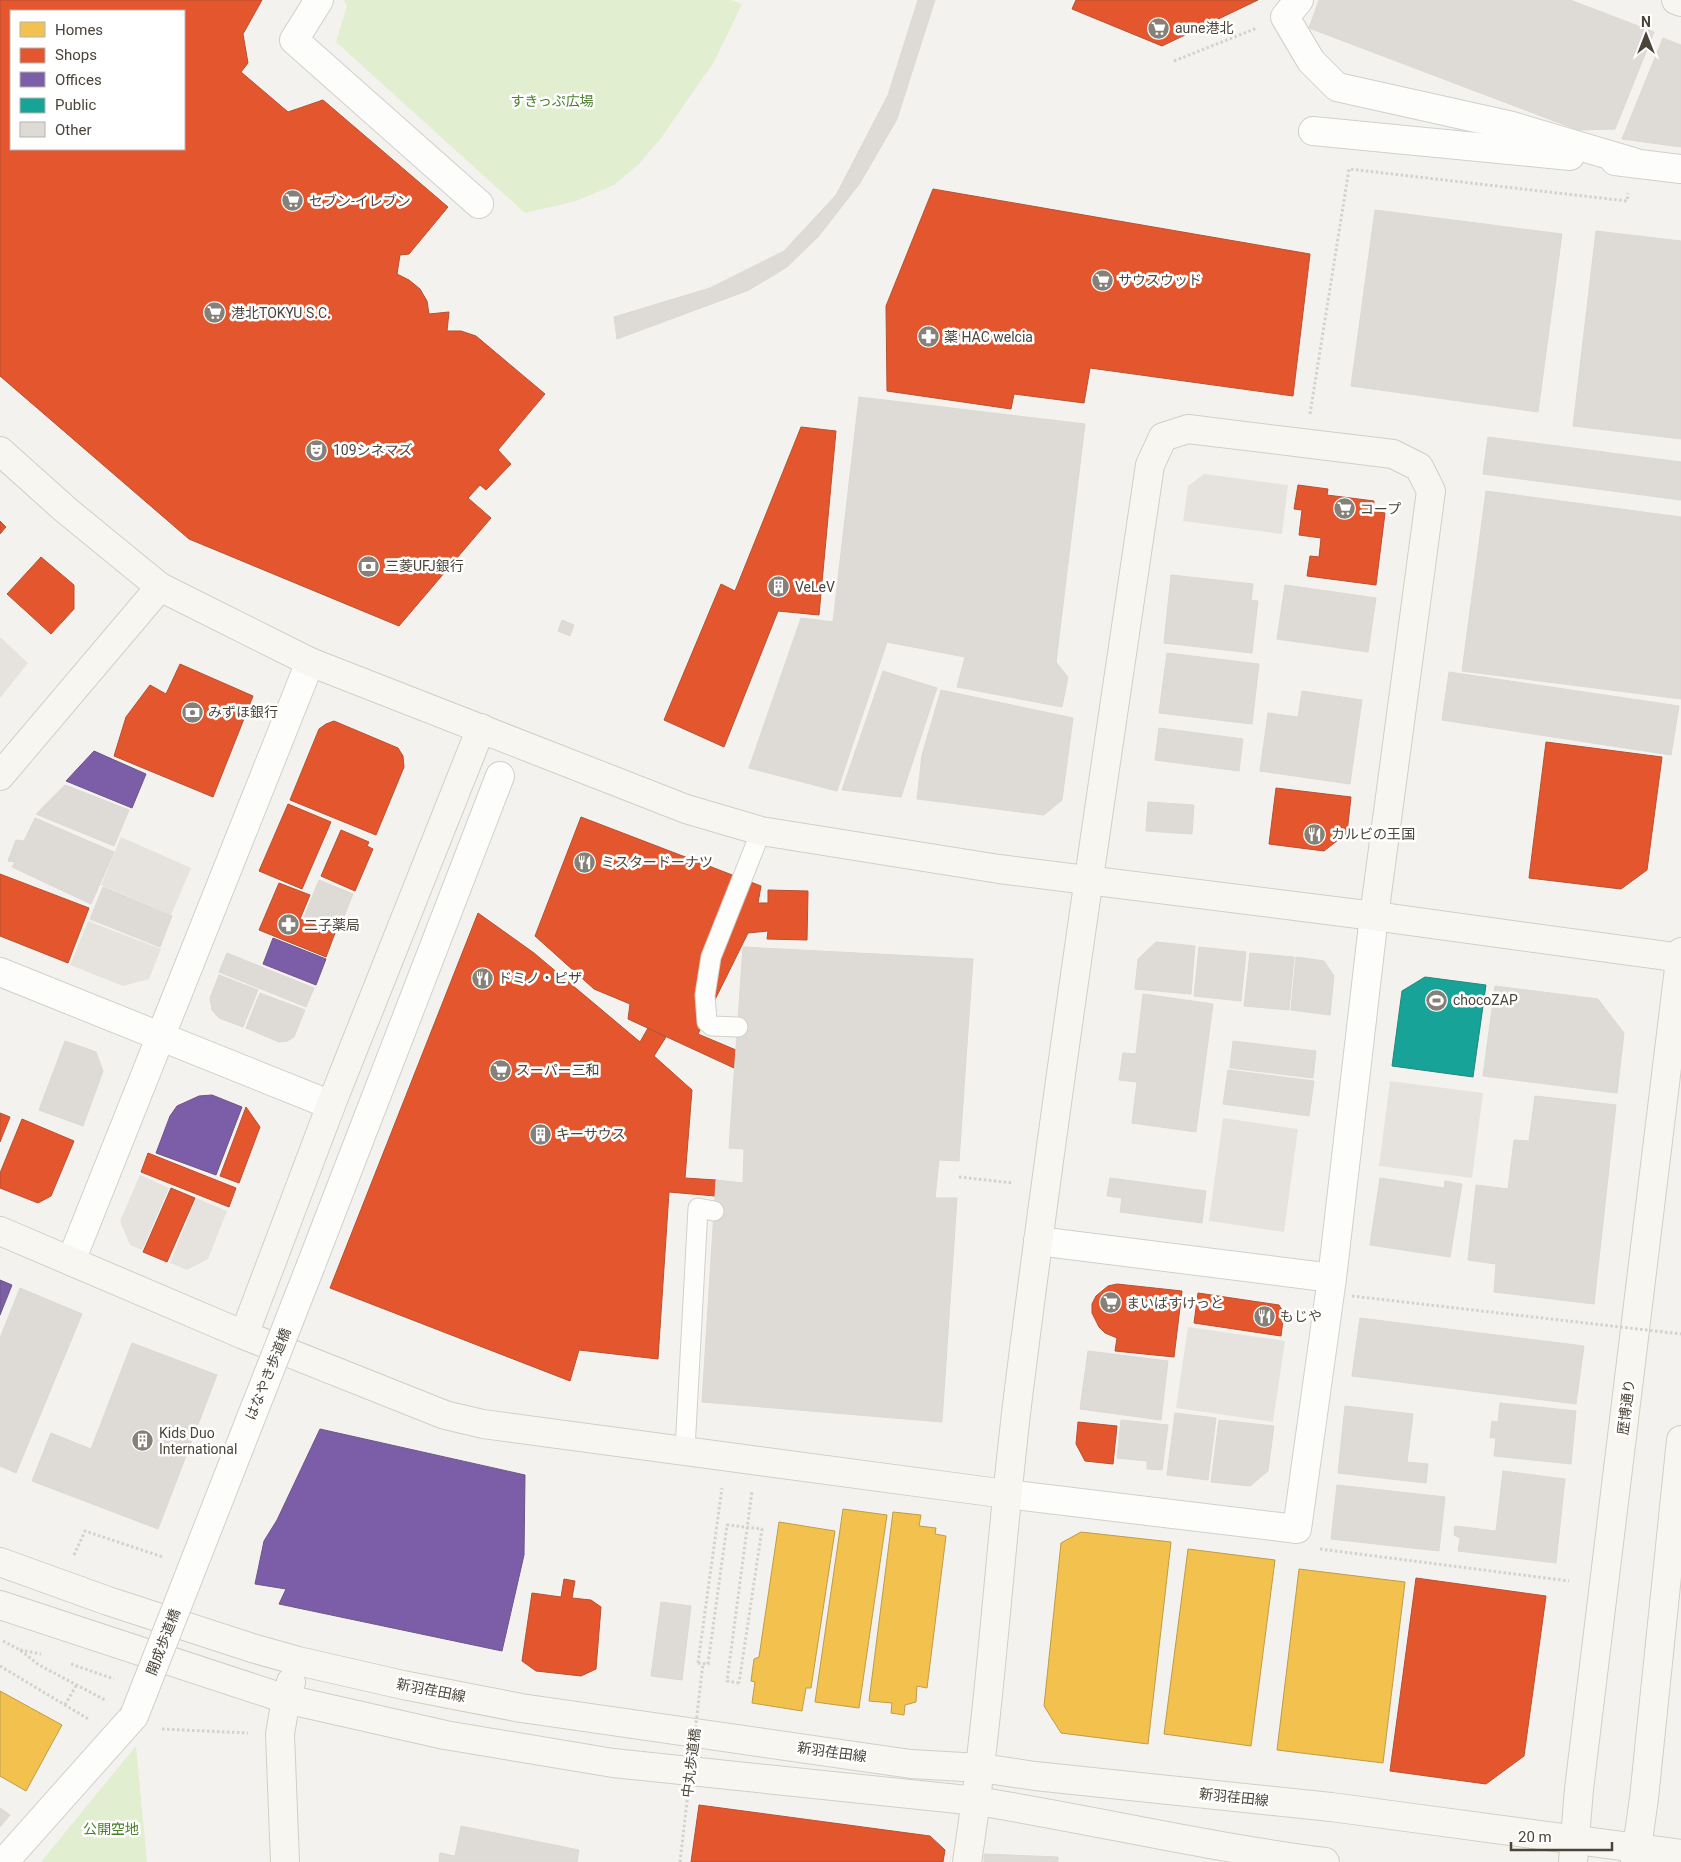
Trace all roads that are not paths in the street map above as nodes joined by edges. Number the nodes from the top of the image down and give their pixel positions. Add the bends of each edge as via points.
1 (319, 0) edge
2 (1676, 0) edge
3 (1681, 2) edge
4 (1292, 8) edge
5 (1313, 131) dead end
6 (1633, 162) junction
7 (1681, 168) edge
8 (479, 204) dead end
9 (0, 451) edge
10 (160, 588) junction
11 (310, 662) junction
12 (481, 728) junction
13 (0, 776) edge
14 (500, 776) dead end
15 (761, 831) junction
16 (1088, 879) junction
17 (1374, 916) junction
18 (1681, 956) edge
19 (0, 972) edge
20 (738, 1027) dead end
21 (160, 1036) junction
22 (331, 1106) junction
23 (714, 1211) dead end
24 (0, 1231) edge
25 (1038, 1241) junction
26 (71, 1261) junction
27 (1332, 1278) junction
28 (244, 1335) junction
29 (1681, 1440) edge
30 (685, 1450) junction
31 (1006, 1494) junction
32 (0, 1562) edge
33 (192, 1567) joint
34 (0, 1605) edge
35 (298, 1661) junction
36 (286, 1699) junction
37 (981, 1768) junction
38 (977, 1801) junction
39 (1574, 1851) edge
40 (1681, 1854) edge
41 (1636, 1855) edge
42 (4, 1862) edge
43 (285, 1862) edge
44 (967, 1862) edge
45 (1325, 1862) edge

1 - 8 street via 294,40
2 - 3 street
4 - 6 street via 1311,61 1337,87 1512,126
5 - 6 street
6 - 7 street
9 - 10 street
10 - 11 street
10 - 13 street
11 - 12 street
11 - 21 street
12 - 15 street via 686,809
12 - 22 street
14 - 33 street, はなやき歩道橋, bridge
15 - 16 street via 999,869
15 - 20 lane via 716,944 706,982 707,1022 712,1026
16 - 17 street
16 - 17 street via 1150,465 1163,437 1188,429 1393,454 1419,467 1430,491
16 - 25 street
17 - 18 street
17 - 27 street
18 - 39 street, 歴博通り
19 - 21 street
21 - 22 street
21 - 26 street
22 - 28 street
23 - 30 lane via 698,1208
24 - 26 street
25 - 27 street
25 - 31 street
26 - 28 street
27 - 31 street via 1297,1529
28 - 30 street via 445,1415 483,1424
29 - 41 street
30 - 31 street
31 - 37 street
32 - 35 street, 新羽荏田線 via 108,1602
33 - 42 street, 開成歩道橋, bridge via 134,1716
34 - 36 street
35 - 36 street
35 - 37 street, 新羽荏田線 via 521,1708 910,1764
36 - 38 street via 445,1736 613,1763
36 - 43 street via 280,1734
37 - 38 street
37 - 39 street, 新羽荏田線 via 1331,1807
38 - 44 street
38 - 45 street
39 - 41 street, 新羽荏田線
40 - 41 street, 新羽荏田線

